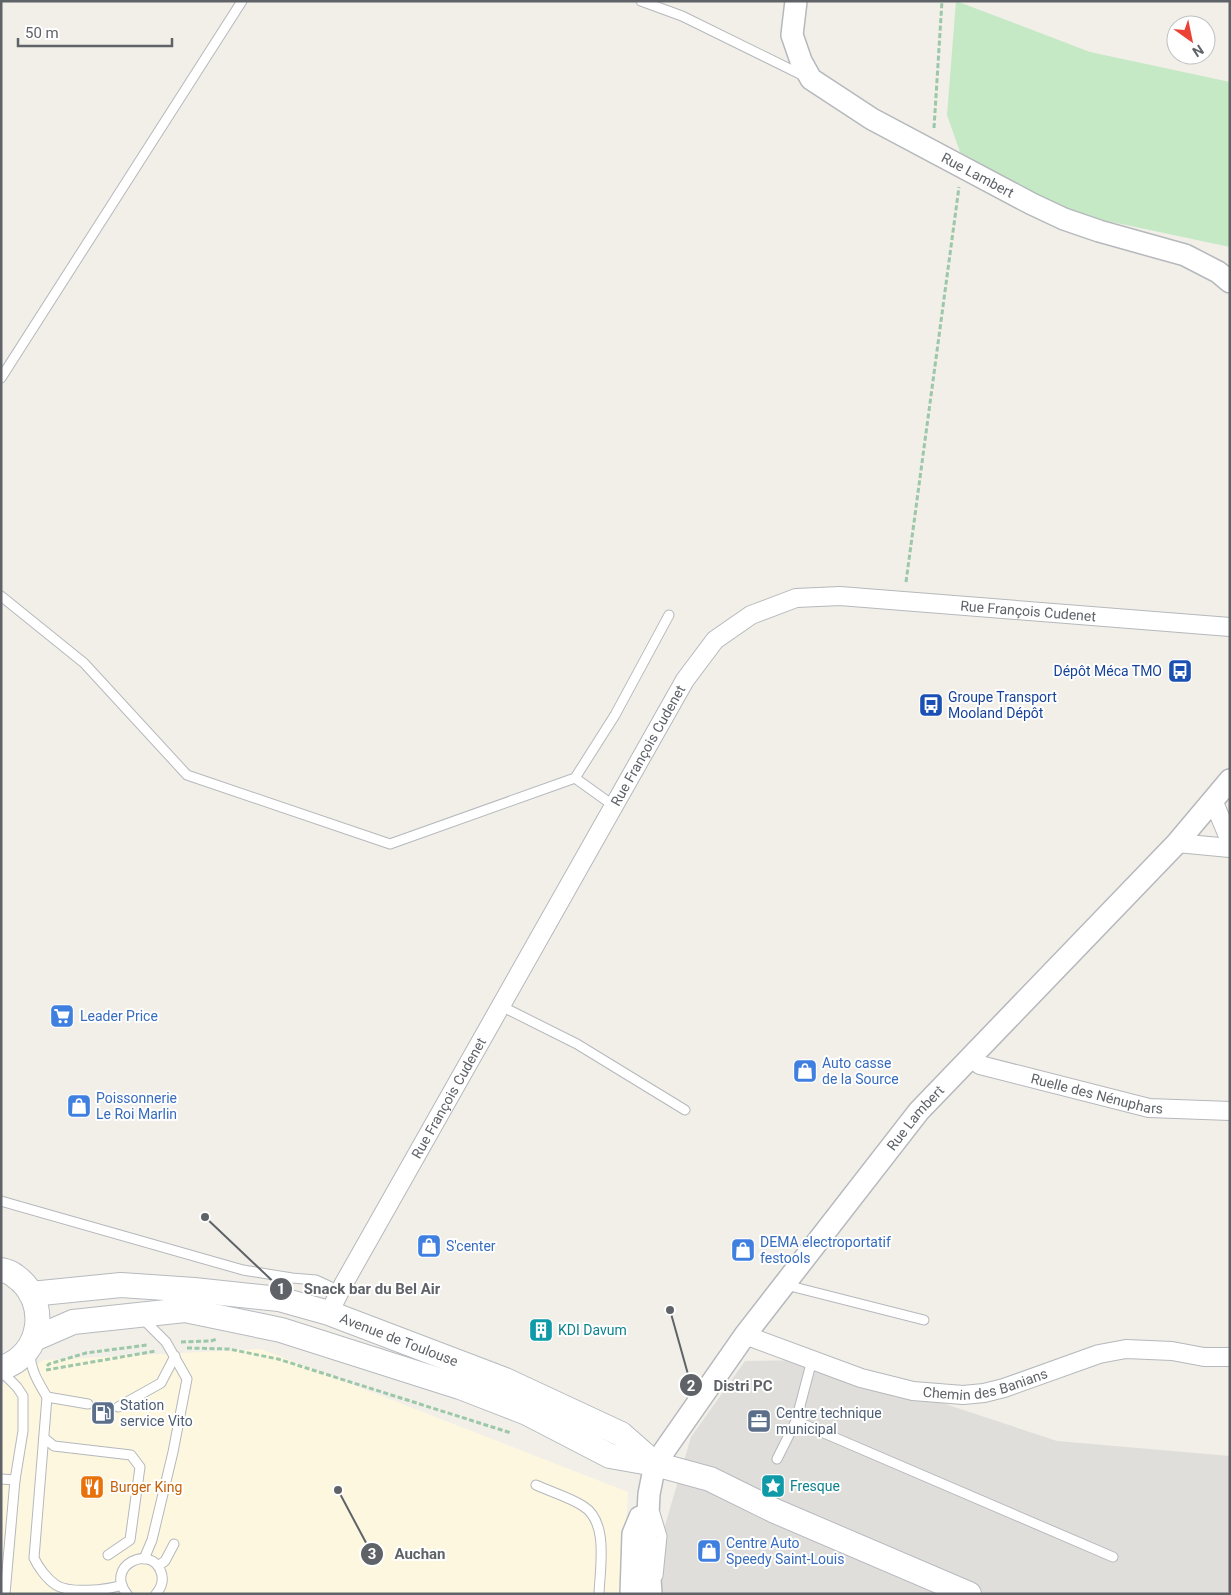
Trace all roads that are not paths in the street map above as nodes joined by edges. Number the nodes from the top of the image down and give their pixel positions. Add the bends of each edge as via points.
1 (242, 1) edge
2 (641, 1) edge
3 (796, 1) edge
4 (811, 79) junction
5 (1230, 282) edge
6 (1, 378) edge
7 (1, 596) edge
8 (669, 616) dead end
9 (1230, 627) edge
10 (575, 778) junction
11 (1230, 780) edge
12 (1213, 800) junction
13 (614, 806) junction
14 (1230, 841) edge
15 (1178, 843) junction
16 (1230, 848) edge
17 (502, 1006) junction
18 (971, 1058) junction
19 (686, 1110) dead end
20 (1230, 1111) edge
21 (1, 1201) edge
22 (2, 1269) edge
23 (784, 1284) junction
24 (340, 1291) junction
25 (31, 1294) junction
26 (329, 1313) junction
27 (139, 1314) junction
28 (924, 1320) dead end
29 (280, 1330) junction
30 (744, 1335) junction
31 (32, 1343) junction
32 (170, 1349) junction
33 (1230, 1357) edge
34 (812, 1360) junction
35 (1, 1370) edge
36 (47, 1397) junction
37 (88, 1404) dead end
38 (118, 1408) dead end
39 (796, 1420) junction
40 (44, 1438) junction
41 (777, 1459) dead end
42 (655, 1464) junction
43 (1, 1479) edge
44 (15, 1480) junction
45 (536, 1486) dead end
46 (650, 1494) junction
47 (174, 1544) dead end
48 (108, 1555) dead end
49 (1114, 1557) dead end
50 (144, 1559) junction
51 (158, 1566) junction
52 (122, 1585) junction
53 (1, 1591) edge
54 (5, 1594) edge
55 (127, 1594) edge
56 (156, 1594) edge
57 (599, 1594) edge
58 (631, 1594) edge
59 (651, 1594) edge
60 (656, 1594) edge
61 (969, 1594) edge

1 - 6 lane
2 - 4 lane via 682,16
3 - 4 street, Rue Lambert via 792,35
4 - 5 street, Rue Lambert via 872,119 1032,204 1099,231 1185,256 1218,272
7 - 10 lane via 84,663 187,775 390,844
8 - 10 lane via 615,715
9 - 13 street, Rue François Cudenet via 840,596 796,598 751,615 715,640 684,680
10 - 13 lane
11 - 12 street, Rue Lambert
12 - 14 street
12 - 15 street, Rue Lambert
13 - 17 street, Rue François Cudenet
15 - 16 street
15 - 18 street, Rue Lambert
17 - 19 lane via 577,1044
17 - 24 street, Rue François Cudenet
18 - 20 street, Ruelle des Nénuphars via 980,1066 1149,1108
18 - 23 street, Rue Lambert via 919,1111
21 - 24 lane via 243,1270 316,1280
22 - 25 main road via 15,1275
23 - 28 lane
23 - 30 street, Rue Lambert
24 - 26 street, Rue François Cudenet
25 - 26 main road, Avenue de Toulouse via 121,1285 185,1289 279,1299
25 - 31 main road via 38,1320
26 - 29 main road via 308,1329
26 - 42 main road, Avenue de Toulouse via 514,1384 621,1434
27 - 29 main road, Avenue de Toulouse via 185,1310
27 - 31 main road, Avenue de Toulouse via 73,1322
27 - 32 lane
29 - 42 main road, Avenue de Toulouse via 460,1387 527,1413 610,1456
30 - 34 street, Chemin des Banians
30 - 42 street, Rue Lambert
31 - 35 main road via 21,1358
31 - 36 lane via 30,1363
32 - 38 lane via 161,1383
32 - 50 lane via 187,1379 152,1540
33 - 34 street, Chemin des Banians via 1126,1348 1099,1354 1004,1388 963,1395 913,1391 861,1378
34 - 39 lane
35 - 44 lane via 23,1396 23,1431
36 - 37 lane
36 - 40 lane
39 - 41 lane
39 - 49 lane
40 - 48 lane via 54,1446 131,1455 140,1467 130,1540
40 - 52 lane via 34,1558 38,1566 56,1586 83,1591
42 - 46 street, Rue Lambert
42 - 61 main road, Avenue de Toulouse via 710,1479
43 - 44 lane
44 - 54 lane
45 - 57 lane via 583,1506 596,1518 601,1535
46 - 58 street, Rue Lambert via 633,1534
46 - 59 street, Rue Lambert via 647,1535
46 - 60 lane via 662,1536
47 - 51 lane via 165,1561
50 - 51 lane
50 - 52 lane via 126,1565 122,1571
51 - 56 lane via 162,1577
52 - 55 lane
53 - 54 lane

